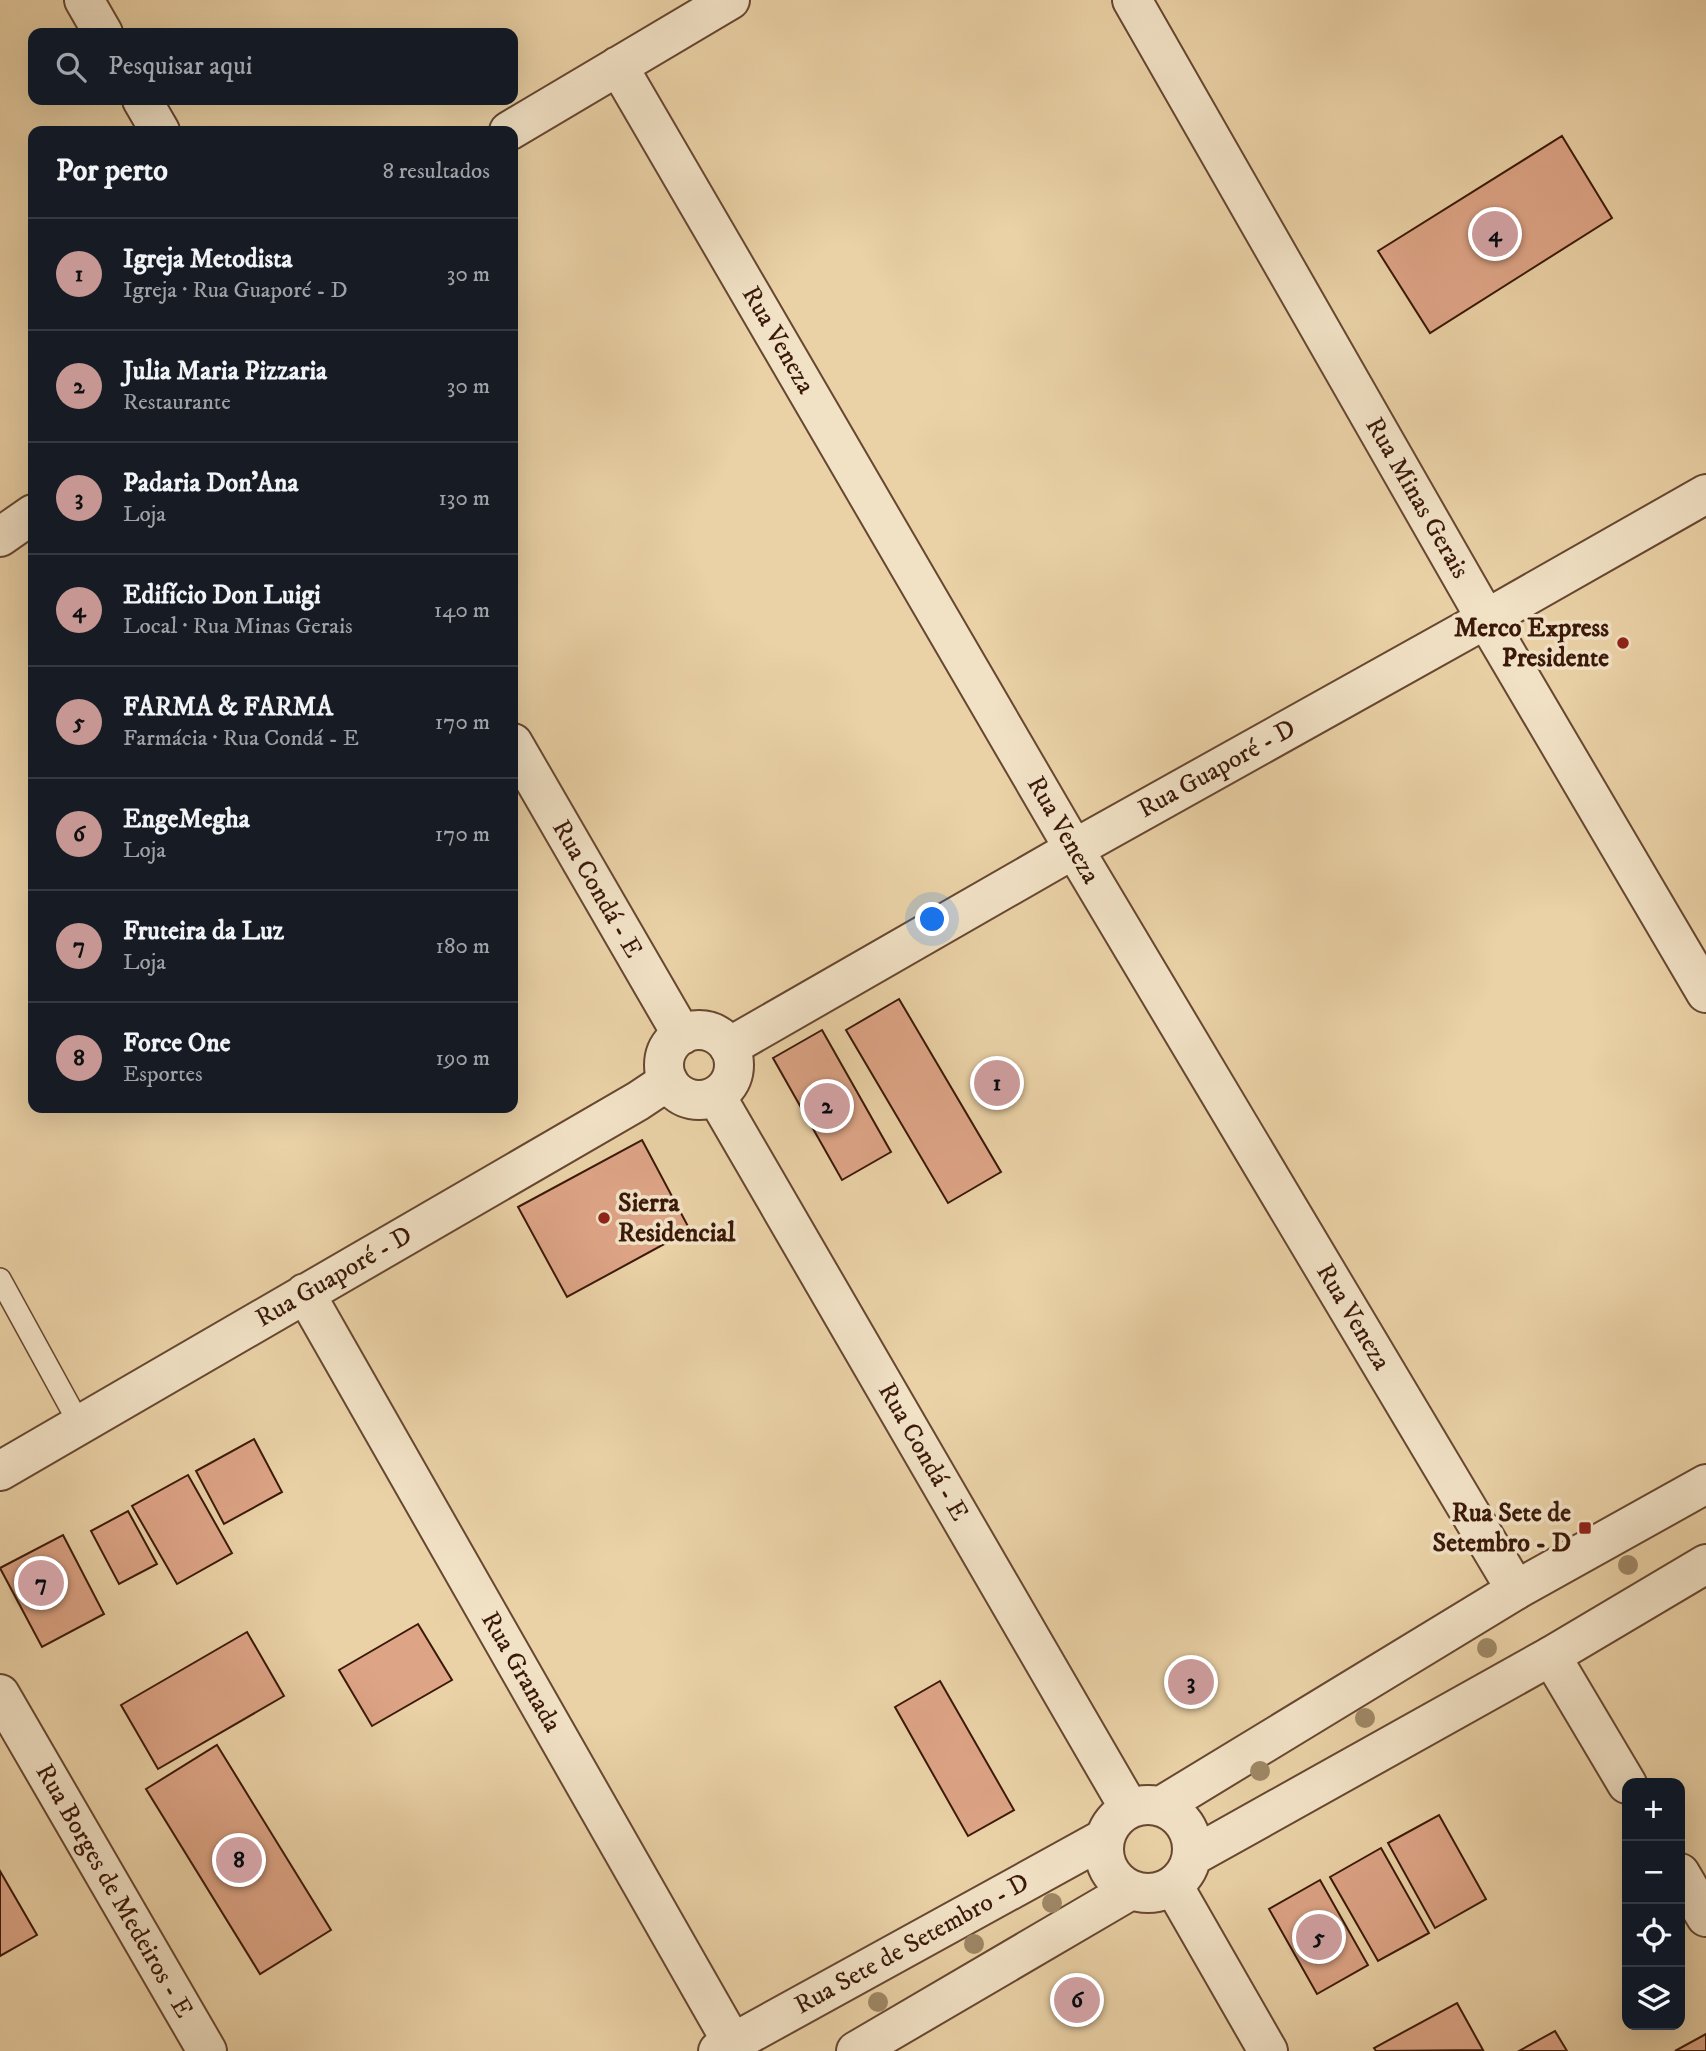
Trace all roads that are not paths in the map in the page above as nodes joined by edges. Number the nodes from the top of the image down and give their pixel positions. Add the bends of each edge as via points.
1 (84, 0) edge
2 (730, 0) edge
3 (1132, 0) edge
4 (100, 28) edge
5 (618, 66) junction
6 (145, 105) edge
7 (157, 126) edge
8 (517, 126) edge
9 (1706, 494) edge
10 (28, 517) edge
11 (0, 537) edge
12 (1486, 619) junction
13 (518, 752) edge
14 (1074, 849) junction
15 (1706, 993) edge
16 (682, 1035) junction
17 (729, 1047) junction
18 (668, 1082) junction
19 (716, 1096) junction
20 (0, 1279) edge
21 (305, 1293) junction
22 (80, 1425) junction
23 (0, 1471) edge
24 (1706, 1484) edge
25 (1706, 1564) edge
26 (1516, 1590) junction
27 (1552, 1656) junction
28 (0, 1694) edge
29 (1623, 1778) edge
30 (1145, 1807) junction
31 (1105, 1838) junction
32 (1183, 1871) junction
33 (1685, 1881) edge
34 (1131, 1890) junction
35 (1706, 1917) edge
36 (729, 2048) edge
37 (207, 2051) edge
38 (856, 2051) edge
39 (1268, 2051) edge

1 - 4 street
2 - 5 street
3 - 12 street, Rua Minas Gerais
5 - 8 street
5 - 14 street, Rua Veneza
6 - 7 street
9 - 12 street, Rua Guaporé - D
10 - 11 street
12 - 14 street, Rua Guaporé - D
12 - 15 street, Rua Minas Gerais
13 - 16 street, Rua Condá - E
14 - 17 street, Rua Guaporé - D
14 - 26 street, Rua Veneza
16 - 17 street via 700,1029 713,1032
16 - 18 street via 667,1048 664,1074
17 - 19 street via 733,1076
18 - 19 street via 691,1100
18 - 21 street, Rua Guaporé - D
19 - 30 street, Rua Condá - E
20 - 22 lane
21 - 22 street, Rua Guaporé - D
21 - 36 street, Rua Granada
22 - 23 street, Rua Guaporé - D
24 - 26 street
25 - 27 street
26 - 30 street
27 - 29 street
27 - 32 street
28 - 37 street, Rua Borges de Medeiros - E
30 - 31 street via 1114,1821
30 - 32 street via 1180,1816 1191,1835
31 - 34 street via 1104,1859 1114,1878
31 - 36 street, Rua Sete de Setembro - D
32 - 34 street via 1153,1893
32 - 39 street
33 - 35 street
34 - 38 street

